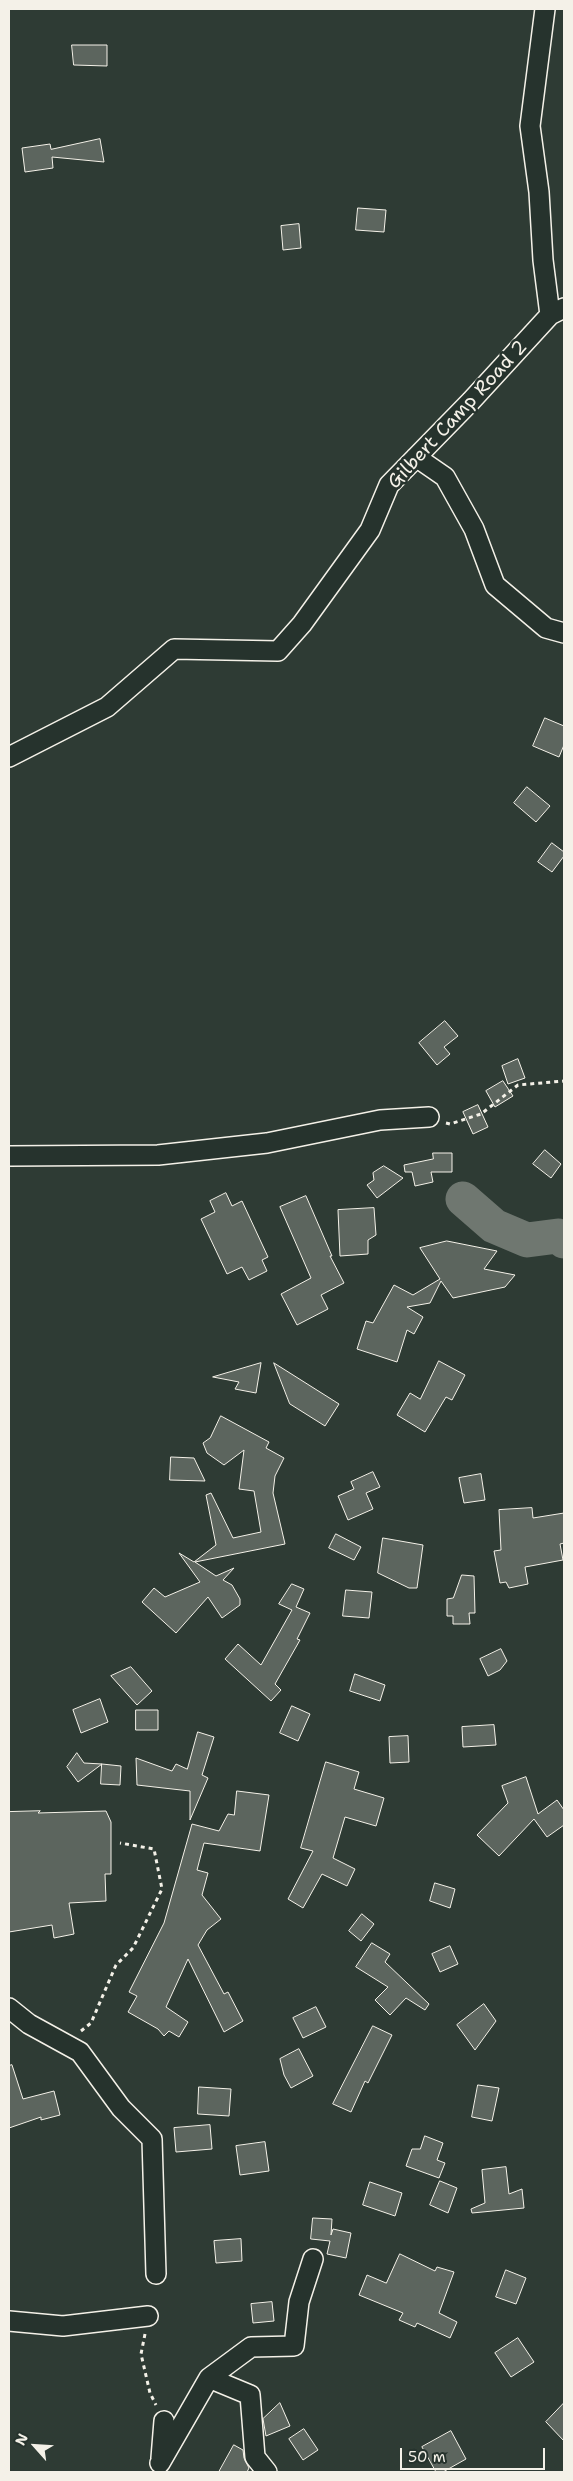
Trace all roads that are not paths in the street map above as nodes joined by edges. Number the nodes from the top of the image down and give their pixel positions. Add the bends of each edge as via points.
1 (545, 9) edge
2 (557, 311) edge
3 (416, 457) junction
4 (564, 633) edge
5 (9, 757) edge
6 (429, 1118) road end
7 (9, 1156) edge
8 (9, 2008) edge
9 (313, 2259) dead end
10 (156, 2274) dead end
11 (148, 2316) road end
12 (9, 2321) edge
13 (209, 2378) junction
14 (164, 2422) road end
15 (162, 2468) edge
16 (267, 2472) edge

1 - 2 street via 530,126 539,192 543,260
2 - 3 street, Gilbert Camp Road 2
3 - 4 street via 445,477 474,529 495,585 546,628
3 - 5 street, Gilbert Camp Road 2 via 389,485 370,530 302,624 278,651 174,649 106,707
6 - 7 street via 380,1120 267,1144 158,1155
8 - 10 street via 29,2024 80,2052 120,2108 152,2139
9 - 13 street via 299,2302 294,2346 251,2346
11 - 12 street via 63,2326
13 - 15 street
13 - 16 street via 250,2394 255,2457
14 - 15 street

